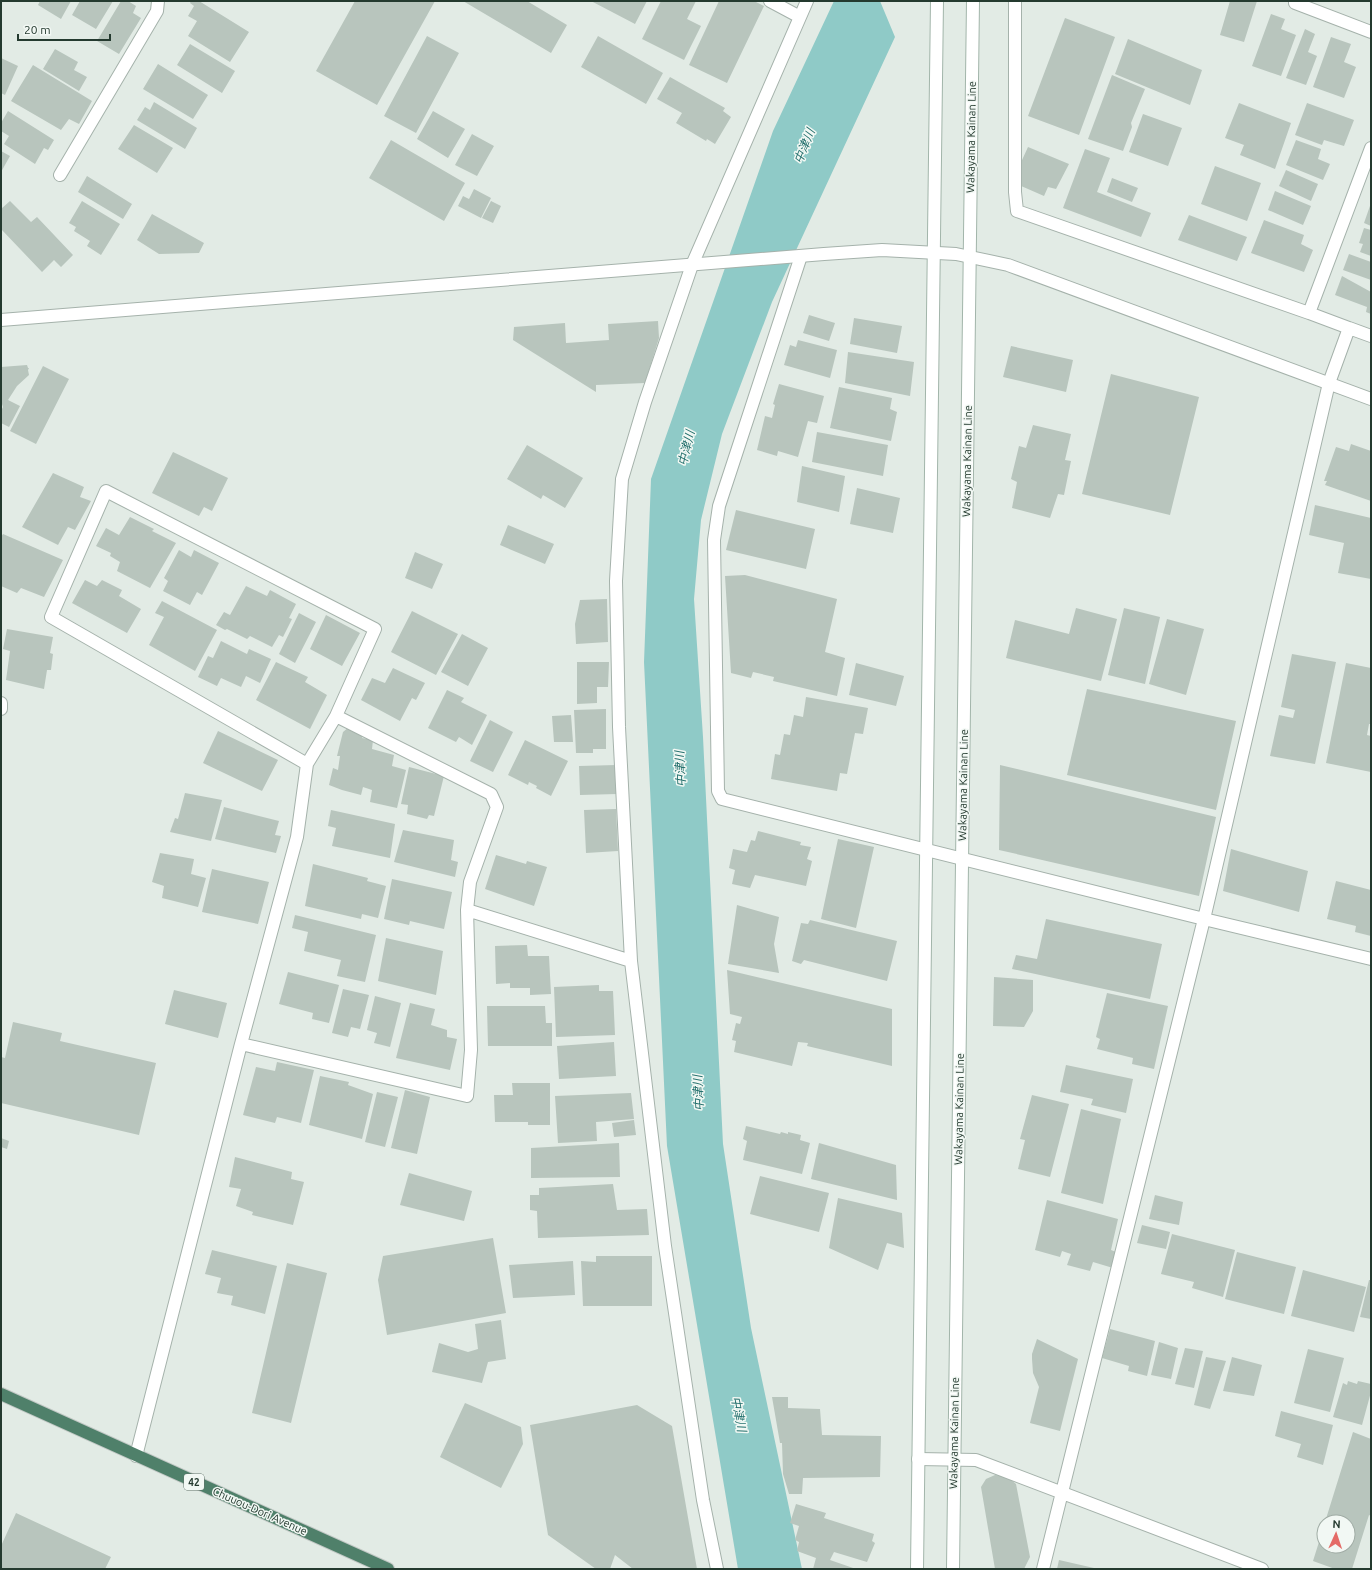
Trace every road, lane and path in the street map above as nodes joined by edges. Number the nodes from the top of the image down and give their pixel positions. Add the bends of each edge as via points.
1 (158, 1) edge
2 (770, 1) edge
3 (808, 1) edge
4 (937, 1) edge
5 (973, 1) edge
6 (1016, 1) edge
7 (1295, 3) dead end
8 (800, 17) junction
9 (1371, 32) edge
10 (1371, 148) edge
11 (60, 175) dead end
12 (934, 253) junction
13 (801, 256) junction
14 (970, 257) junction
15 (692, 265) junction
16 (1310, 313) junction
17 (1, 320) edge
18 (1349, 328) junction
19 (1371, 336) edge
20 (1329, 383) junction
21 (1371, 399) edge
22 (1, 703) edge
23 (1, 709) edge
24 (336, 716) junction
25 (307, 764) junction
26 (926, 850) junction
27 (962, 858) junction
28 (467, 910) junction
29 (1204, 919) junction
30 (1371, 959) edge
31 (631, 961) junction
32 (241, 1044) junction
33 (1, 1394) edge
34 (136, 1456) junction
35 (918, 1459) junction
36 (954, 1460) junction
37 (1062, 1492) junction
38 (388, 1569) edge
39 (717, 1569) edge
40 (917, 1569) edge
41 (953, 1569) edge
42 (1043, 1569) edge
43 (1262, 1569) edge

1 - 11 street via 157,11
2 - 8 street
3 - 8 street
4 - 12 street
5 - 14 street, Wakayama Kainan Line
6 - 16 street via 1017,211
7 - 9 street
8 - 15 street
10 - 16 street
12 - 13 street via 882,250
12 - 14 street
12 - 26 street
13 - 15 street
13 - 26 street via 719,506 714,540 718,791 722,799
14 - 20 street via 1008,265
14 - 27 street, Wakayama Kainan Line
15 - 17 street
15 - 31 street via 644,402 622,479 616,581 618,727
16 - 18 street
18 - 19 street
18 - 20 street
20 - 21 street
20 - 29 street
22 - 23 street
24 - 25 street
24 - 25 street via 375,629 106,491 52,617
24 - 28 street via 491,794 497,807 470,882
25 - 32 street via 297,837
26 - 27 street
26 - 35 street
27 - 29 street
27 - 36 street, Wakayama Kainan Line
28 - 31 street
28 - 32 street via 471,1050 467,1096
29 - 30 street
29 - 37 street
31 - 39 street via 665,1246 703,1500
32 - 34 street
33 - 34 highway, Chuuou-Dori Avenue / 42
34 - 38 highway, Chuuou-Dori Avenue / 42
35 - 36 street
35 - 40 street
36 - 37 street via 976,1460
36 - 41 street, Wakayama Kainan Line
37 - 42 street
37 - 43 street

